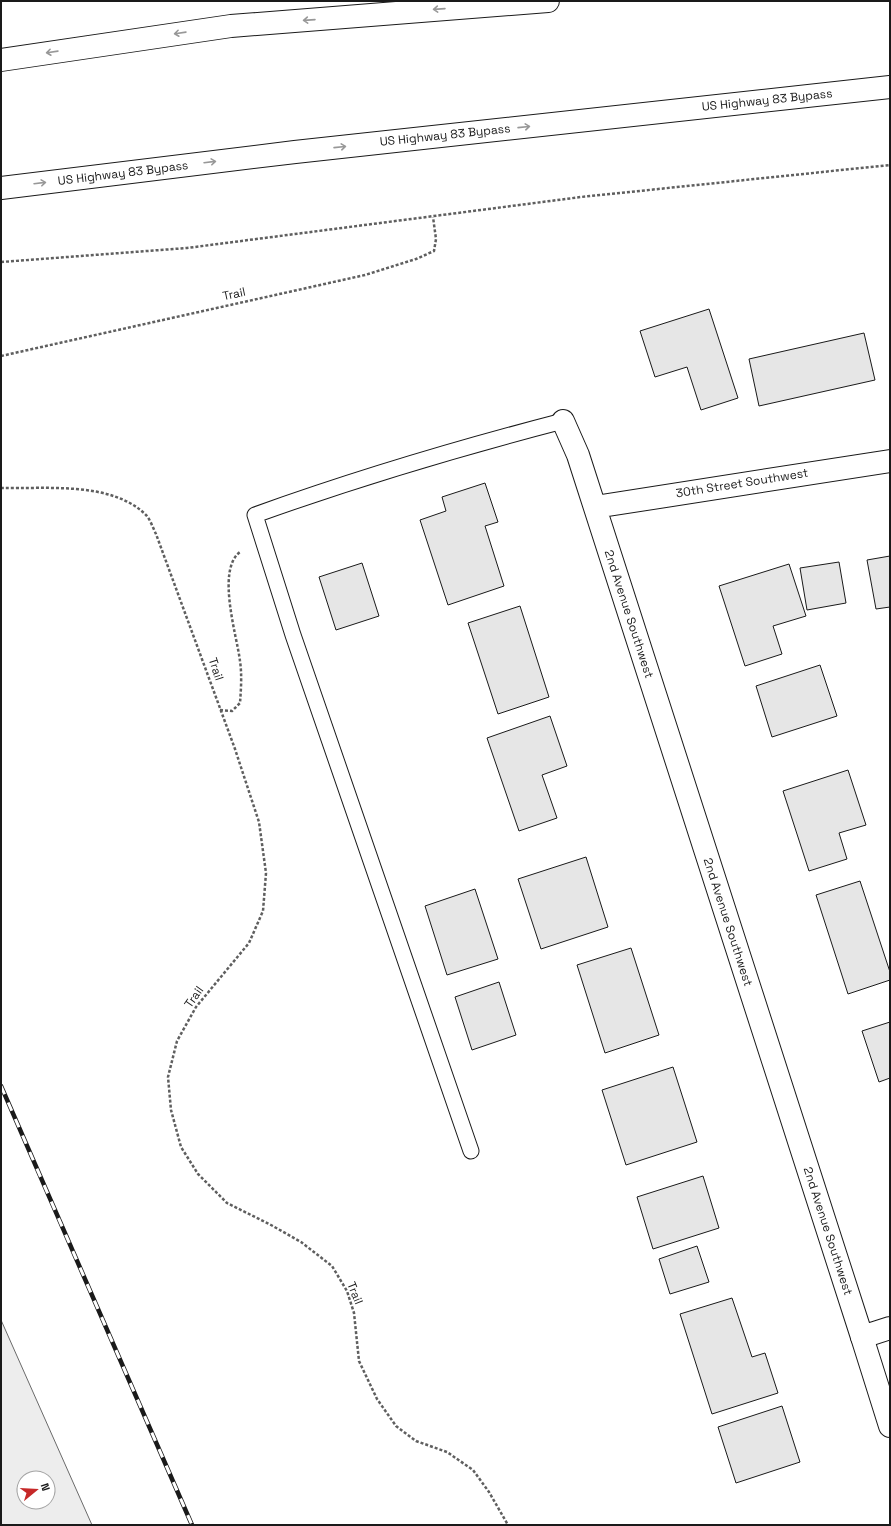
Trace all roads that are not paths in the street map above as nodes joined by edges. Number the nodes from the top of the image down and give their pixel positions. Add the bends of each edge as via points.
1 (548, 1) edge
2 (1, 60) edge
3 (890, 87) edge
4 (1, 188) edge
5 (563, 421) joint
6 (890, 461) edge
7 (595, 507) junction
8 (471, 1151) dead end
9 (890, 1328) edge
10 (862, 1337) junction
11 (890, 1426) edge

1 -> 2 main road via 231,26
4 -> 3 main road, US Highway 83 Bypass via 319,149
5 - 7 main road, 2nd Avenue Southwest via 578,455
5 - 8 lane via 504,436 308,496 255,515 260,537
6 - 7 main road, 30th Street Southwest
7 - 10 main road, 2nd Avenue Southwest
9 - 10 main road
10 - 11 main road, 2nd Avenue Southwest

